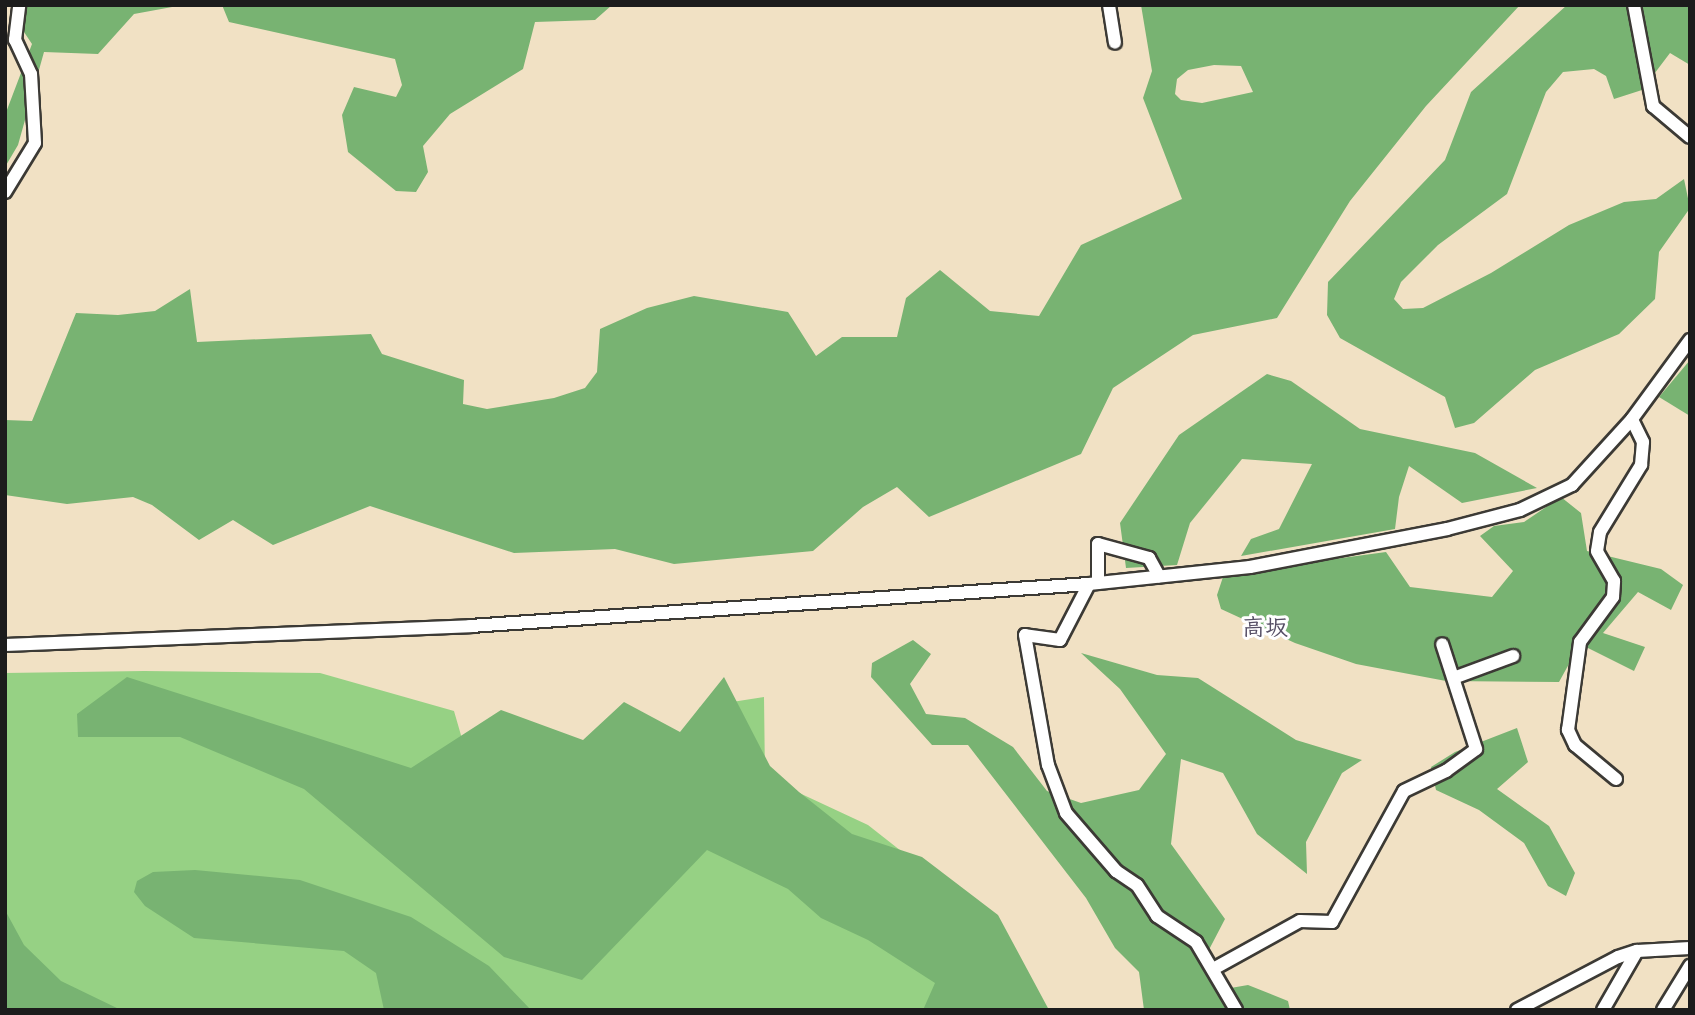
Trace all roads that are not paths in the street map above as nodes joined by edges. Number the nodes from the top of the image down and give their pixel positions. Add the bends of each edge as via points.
1 (19, 5) edge
2 (1109, 5) edge
3 (1634, 5) edge
4 (1115, 43) dead end
5 (1690, 137) edge
6 (5, 192) edge
7 (1690, 340) edge
8 (1632, 418) junction
9 (1159, 576) junction
10 (1093, 583) junction
11 (1442, 644) dead end
12 (5, 645) edge
13 (1513, 656) dead end
14 (1455, 677) junction
15 (1616, 779) dead end
16 (1690, 947) edge
17 (1637, 951) junction
18 (1215, 968) junction
19 (1689, 968) edge
20 (1549, 990) junction
21 (1236, 1010) edge
22 (1517, 1010) edge
23 (1538, 1010) edge
24 (1603, 1010) edge
25 (1663, 1010) edge

1 - 6 street via 15,40 31,74 35,143
2 - 4 street
3 - 5 street via 1653,106
7 - 8 street
8 - 9 street via 1572,485 1520,509 1447,529 1250,567
8 - 15 street via 1643,442 1642,465 1600,532 1597,551 1614,581 1613,597 1580,642 1567,730 1574,745
9 - 10 street
9 - 10 street via 1149,558 1098,544
10 - 12 street via 267,638
10 - 18 street via 1060,640 1025,635 1048,765 1066,813 1116,871 1137,885 1157,916 1196,942
11 - 14 street
13 - 14 street
14 - 18 street via 1476,749 1446,771 1404,791 1332,922 1300,921
16 - 17 street
17 - 20 street
17 - 24 street
18 - 21 street
19 - 25 street
20 - 22 street
20 - 23 street

